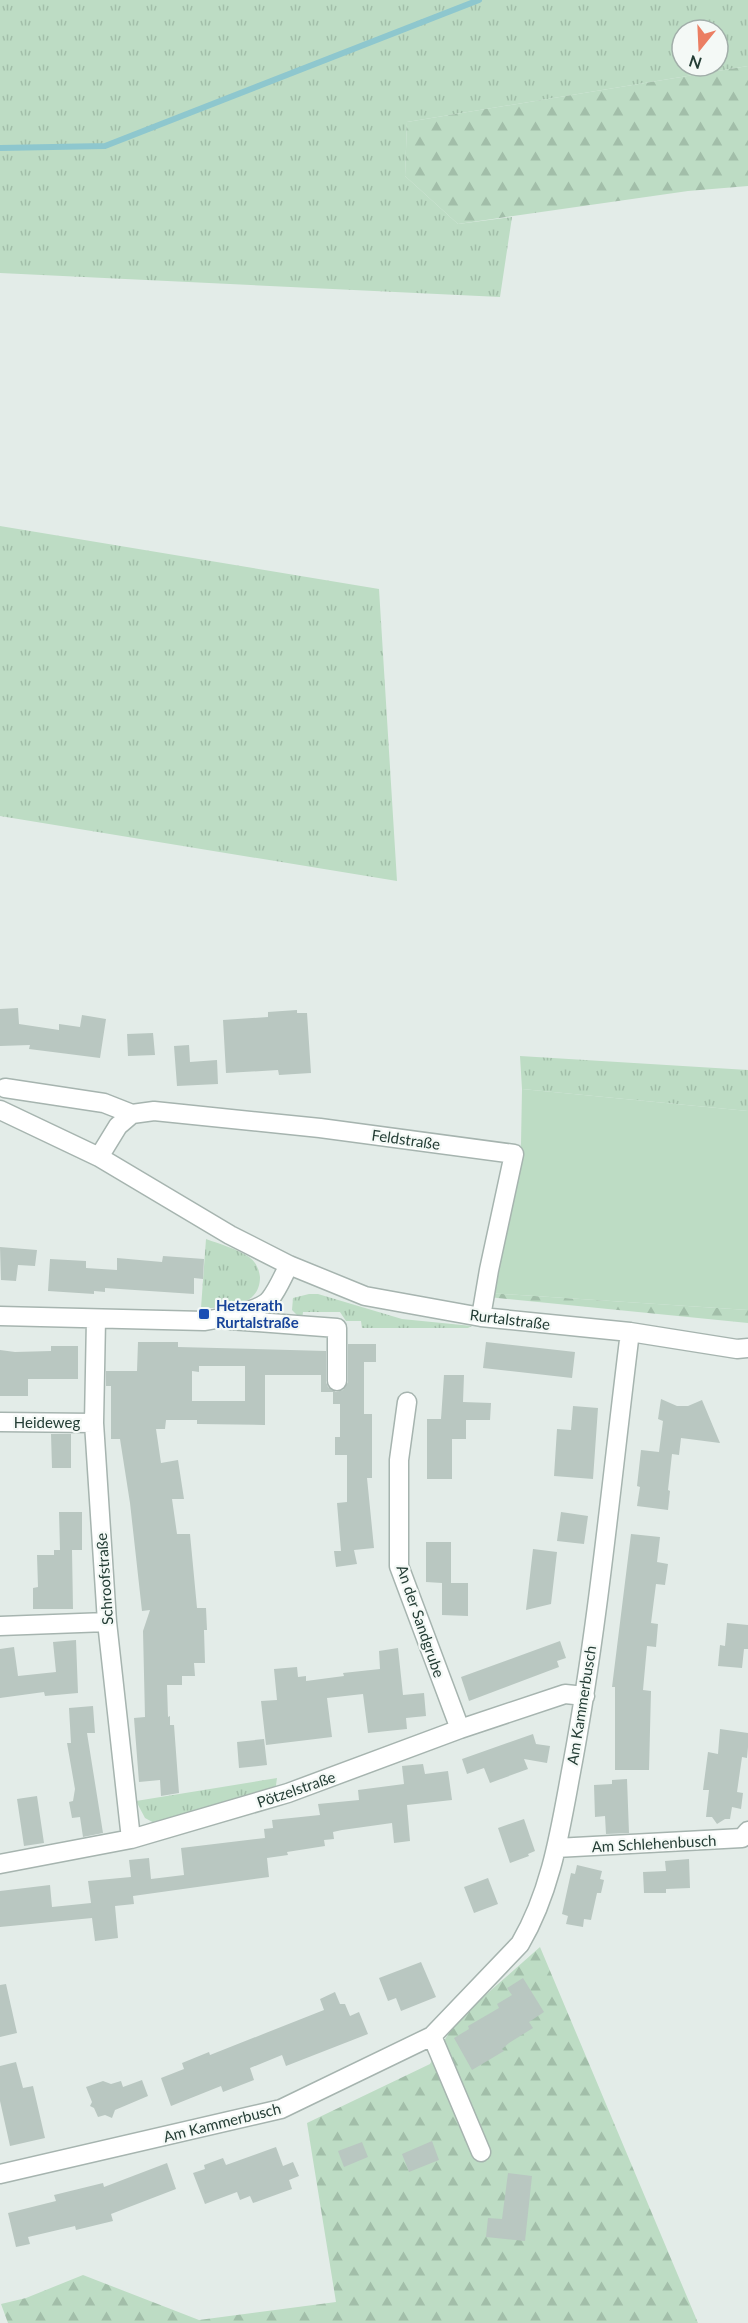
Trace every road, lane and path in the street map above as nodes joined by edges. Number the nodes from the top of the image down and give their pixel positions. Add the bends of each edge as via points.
1 (5, 1088) dead end
2 (0, 1110) edge
3 (132, 1114) junction
4 (99, 1157) junction
5 (289, 1265) junction
6 (0, 1316) edge
7 (481, 1317) junction
8 (96, 1319) junction
9 (219, 1319) junction
10 (630, 1332) junction
11 (743, 1349) edge
12 (337, 1381) dead end
13 (407, 1402) dead end
14 (0, 1422) edge
15 (94, 1423) junction
16 (107, 1622) junction
17 (0, 1626) edge
18 (585, 1696) junction
19 (460, 1729) junction
20 (748, 1831) edge
21 (131, 1839) junction
22 (556, 1848) junction
23 (0, 1864) edge
24 (432, 2036) junction
25 (480, 2152) dead end
26 (0, 2174) edge

1 - 3 street, Feldstraße via 104,1103
2 - 4 street, Rurtalstraße
3 - 4 street via 118,1126
3 - 7 street, Feldstraße via 154,1111 320,1128 514,1154
4 - 5 street, Rurtalstraße via 230,1235
5 - 7 street, Rurtalstraße via 365,1296
5 - 9 street via 269,1301
6 - 8 street
7 - 10 street, Rurtalstraße
8 - 9 street
8 - 15 street, Schroofstraße
9 - 12 street via 337,1328
10 - 11 street, Rurtalstraße
10 - 18 street, Am Kammerbusch
13 - 19 street, An der Sandgrube via 399,1460 399,1566
14 - 15 street, Heideweg
15 - 16 street, Schroofstraße
16 - 17 street
16 - 21 street, Schroofstraße
18 - 19 street, Pötzelstraße via 565,1694
18 - 22 street, Am Kammerbusch
19 - 21 street, Pötzelstraße via 288,1793
20 - 22 street, Am Schlehenbusch via 742,1838
21 - 23 street, Pötzelstraße
22 - 24 street, Am Kammerbusch via 550,1876 520,1944
24 - 25 street
24 - 26 street, Am Kammerbusch via 281,2109

